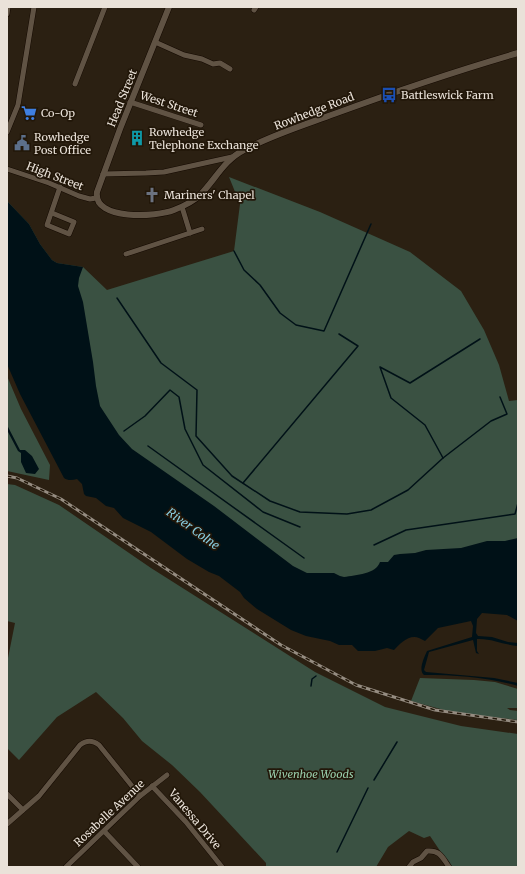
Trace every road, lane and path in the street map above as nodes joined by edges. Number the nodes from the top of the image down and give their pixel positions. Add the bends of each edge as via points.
1 (8, 7) edge
2 (34, 7) edge
3 (105, 7) edge
4 (169, 7) edge
5 (7, 14) edge
6 (155, 42) junction
7 (518, 53) edge
8 (230, 69) dead end
9 (75, 84) dead end
10 (130, 102) junction
11 (201, 125) dead end
12 (7, 132) edge
13 (232, 157) junction
14 (7, 169) edge
15 (103, 174) junction
16 (60, 188) junction
17 (96, 198) junction
18 (182, 207) junction
19 (52, 213) junction
20 (202, 229) dead end
21 (190, 233) junction
22 (126, 254) dead end
23 (167, 775) dead end
24 (152, 786) junction
25 (7, 794) edge
26 (140, 796) junction
27 (23, 810) junction
28 (7, 824) edge
29 (104, 831) junction
30 (66, 867) edge
31 (138, 867) edge
32 (222, 867) edge
33 (409, 867) edge
34 (449, 867) edge

1 - 5 street
2 - 12 street via 18,104
3 - 9 street
4 - 6 street, Head Street
6 - 8 street via 184,55 213,64 220,63
6 - 10 street, Head Street
7 - 13 street, Rowhedge Road via 362,104 291,130
10 - 11 street, West Street
10 - 15 street, Head Street
13 - 15 street via 164,172
13 - 18 street, Rowhedge Road via 200,195
14 - 16 street, High Street
15 - 17 street, Head Street
16 - 17 street, High Street via 87,198
16 - 19 street
17 - 18 street, Rowhedge Road via 101,206 128,215 164,214
18 - 21 street
19 - 19 street via 74,222 69,234 47,225
20 - 21 street
21 - 22 street
23 - 24 street, Rosabelle Avenue
24 - 26 street, Rosabelle Avenue
24 - 32 street, Vanessa Drive via 186,822
25 - 27 street
26 - 27 street via 99,745 89,741 80,745 48,786
26 - 29 street, Rosabelle Avenue
27 - 28 street
29 - 30 street, Rosabelle Avenue
29 - 31 street
33 - 34 street via 427,851 433,850 437,851

